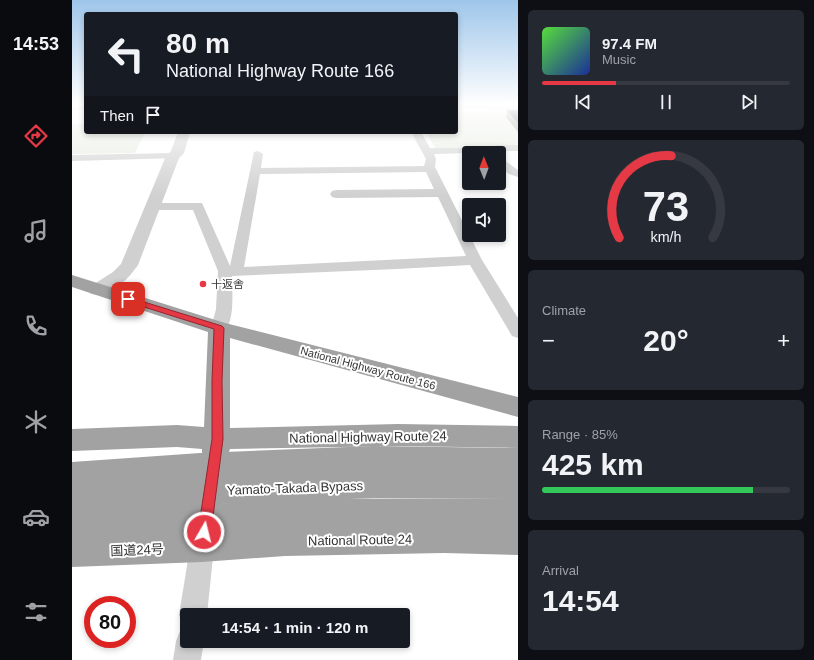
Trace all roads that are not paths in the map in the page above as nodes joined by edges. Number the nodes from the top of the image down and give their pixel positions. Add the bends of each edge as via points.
1 (183, 136) edge
2 (418, 136) edge
3 (506, 148) edge
4 (518, 148) edge
5 (427, 151) junction
6 (462, 152) edge
7 (258, 154) dead end
8 (173, 156) junction
9 (72, 158) edge
10 (506, 166) edge
11 (430, 169) junction
12 (256, 171) junction
13 (518, 174) edge
14 (443, 193) junction
15 (336, 194) dead end
16 (154, 206) junction
17 (475, 260) junction
18 (230, 272) junction
19 (72, 281) edge
20 (98, 290) junction
21 (219, 328) junction
22 (518, 332) edge
23 (518, 407) edge
24 (518, 437) edge
25 (218, 439) junction
26 (72, 440) edge
27 (72, 452) edge
28 (518, 461) edge
29 (72, 475) edge
30 (518, 485) edge
31 (72, 501) edge
32 (518, 516) edge
33 (72, 528) edge
34 (518, 540) edge
35 (202, 547) junction
36 (72, 552) edge
37 (194, 608) edge
38 (189, 648) edge
39 (187, 660) edge

1 - 8 street via 177,153
2 - 5 street
3 - 4 street
5 - 6 street
5 - 11 street via 431,159
7 - 12 street
8 - 9 street
8 - 16 street
10 - 13 street
11 - 12 street
11 - 14 street
12 - 18 street via 246,226
14 - 15 street
14 - 17 street
16 - 18 street via 198,206
16 - 20 street via 129,265 120,276
17 - 18 street
17 - 22 street
18 - 21 street
19 - 20 highway, National Highway Route 166
20 - 21 highway, National Highway Route 166
21 - 23 highway, National Highway Route 166
21 - 25 highway
24 - 25 highway, National Highway Route 24 via 398,434
25 - 26 highway via 177,436
25 - 27 highway via 175,445
25 - 35 highway
28 - 29 highway, bridge via 373,459 201,466
30 - 31 highway, Yamato-Takada Bypass, bridge via 367,485 198,492
32 - 33 highway, bridge via 281,516 163,525
34 - 35 highway, National Route 24 via 444,538 309,541
35 - 36 highway, 国道24号
35 - 37 street
38 - 39 street

